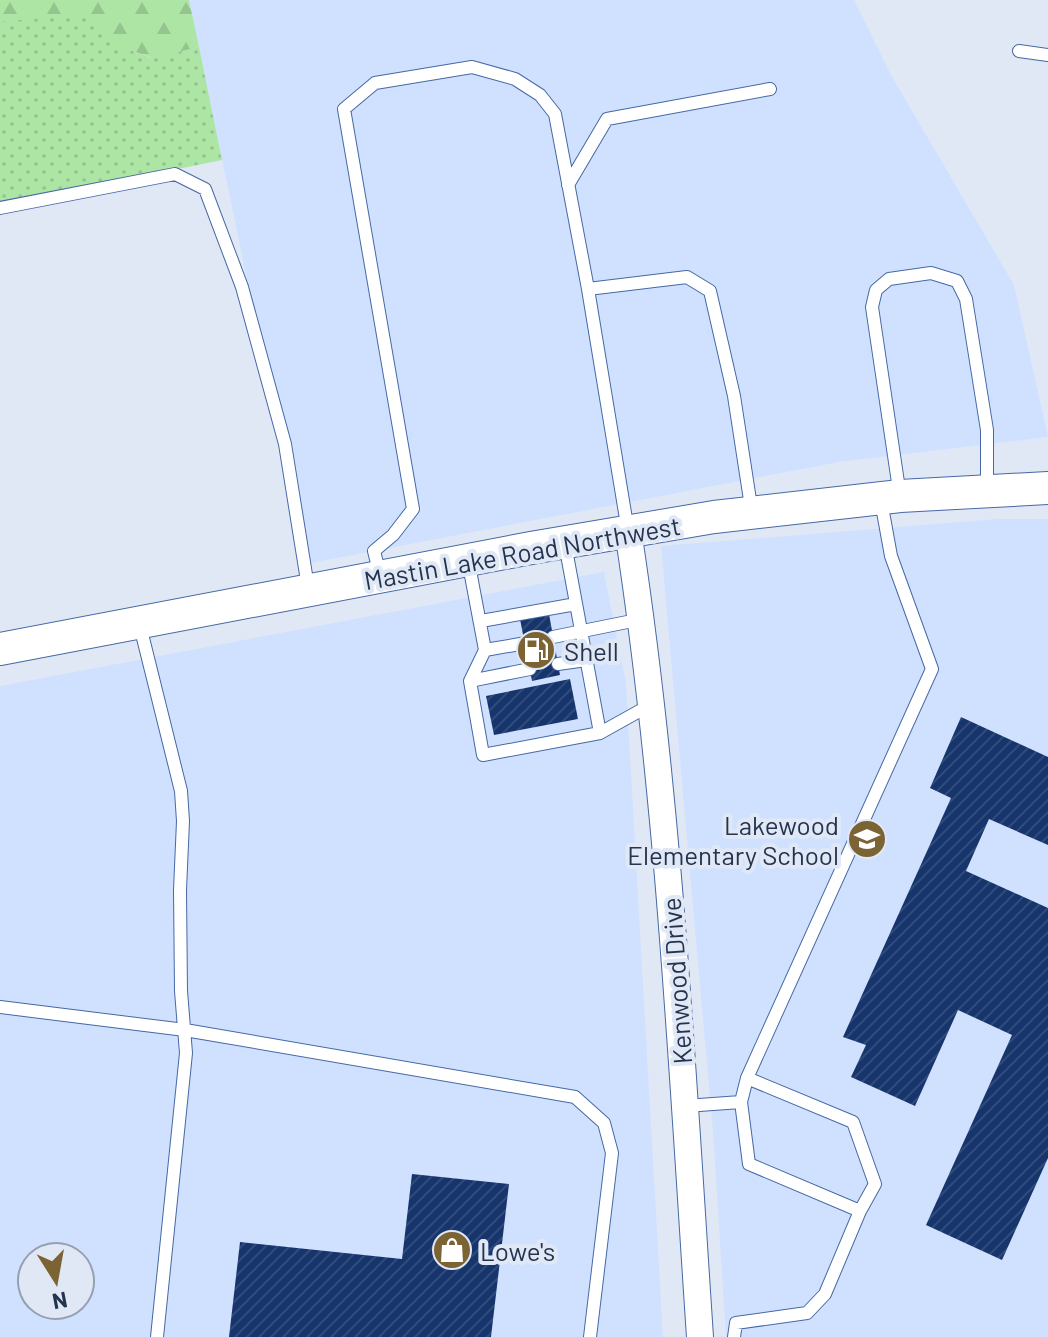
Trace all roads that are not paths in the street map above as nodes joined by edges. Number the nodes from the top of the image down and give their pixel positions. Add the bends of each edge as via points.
1 (1019, 51) dead end
2 (1048, 55) edge
3 (770, 89) dead end
4 (568, 185) junction
5 (0, 208) edge
6 (588, 289) junction
7 (1048, 488) edge
8 (987, 491) junction
9 (890, 497) junction
10 (752, 513) junction
11 (628, 531) junction
12 (565, 542) junction
13 (468, 560) junction
14 (380, 577) junction
15 (309, 590) junction
16 (576, 604) junction
17 (642, 619) junction
18 (481, 621) junction
19 (139, 623) junction
20 (581, 632) junction
21 (553, 637) dead end
22 (526, 643) dead end
23 (0, 649) edge
24 (485, 650) junction
25 (586, 660) junction
26 (558, 664) dead end
27 (530, 669) dead end
28 (470, 681) junction
29 (652, 704) junction
30 (600, 733) junction
31 (0, 1007) edge
32 (185, 1030) junction
33 (747, 1078) junction
34 (741, 1102) junction
35 (685, 1106) junction
36 (860, 1211) junction
37 (157, 1337) edge
38 (590, 1337) edge
39 (700, 1337) edge
40 (734, 1337) edge

1 - 2 lane
3 - 4 lane via 607,119
4 - 6 lane
4 - 14 lane via 555,114 540,95 515,79 472,67 375,83 344,109 413,509 374,551
5 - 15 lane via 175,174 205,189 242,287 285,444
6 - 10 lane via 687,277 710,291 734,396
6 - 11 lane
7 - 8 street, Mastin Lake Road Northwest
8 - 9 street, Mastin Lake Road Northwest
8 - 9 lane via 987,430 966,299 957,281 931,273 889,279 876,290 872,307
9 - 10 street, Mastin Lake Road Northwest
9 - 33 lane via 891,556 932,669
10 - 11 street, Mastin Lake Road Northwest
11 - 12 street, Mastin Lake Road Northwest
11 - 17 street, Kenwood Drive
12 - 13 street, Mastin Lake Road Northwest
12 - 16 lane
13 - 14 street, Mastin Lake Road Northwest
13 - 18 lane
14 - 15 street, Mastin Lake Road Northwest
15 - 19 street, Mastin Lake Road Northwest
16 - 18 lane
16 - 20 lane
17 - 20 lane
17 - 29 street, Kenwood Drive
18 - 24 lane
19 - 23 street, Mastin Lake Road Northwest
19 - 32 lane via 181,791
20 - 21 lane
20 - 25 lane
22 - 24 lane
24 - 28 lane
25 - 26 lane
25 - 30 lane
27 - 28 lane
28 - 30 lane via 483,755
29 - 30 lane
29 - 35 street, Kenwood Drive
31 - 32 lane
32 - 37 lane via 182,1109
32 - 38 lane via 575,1097 604,1123 612,1153
33 - 34 lane
33 - 36 lane via 853,1122 875,1184
34 - 35 lane
34 - 36 lane via 749,1164
35 - 39 street, Kenwood Drive
36 - 40 lane via 825,1294 807,1313 736,1323

